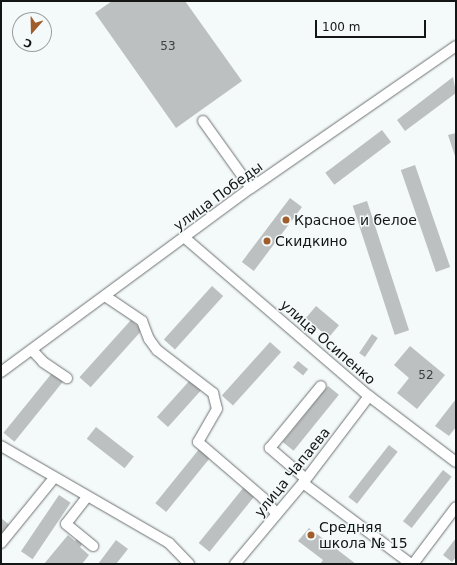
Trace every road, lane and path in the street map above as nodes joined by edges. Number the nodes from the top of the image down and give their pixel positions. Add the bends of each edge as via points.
1 (456, 46) edge
2 (203, 121) dead end
3 (251, 188) junction
4 (185, 238) junction
5 (105, 296) junction
6 (32, 350) junction
7 (1, 372) edge
8 (67, 378) dead end
9 (321, 386) dead end
10 (369, 396) junction
11 (1, 446) edge
12 (456, 462) edge
13 (54, 478) junction
14 (304, 481) junction
15 (87, 497) junction
16 (456, 507) edge
17 (277, 514) junction
18 (1, 543) edge
19 (93, 546) dead end
20 (189, 564) edge
21 (235, 564) edge
22 (412, 564) edge

1 - 3 street, улица Победы
2 - 3 street
3 - 4 street, улица Победы
4 - 5 street, улица Победы
4 - 10 street, улица Осипенко
5 - 6 street, улица Победы
5 - 17 street via 142,321 149,339 157,350 213,393 217,409 198,442 263,498
6 - 7 street, улица Победы
6 - 8 street via 43,362
9 - 14 street via 270,448
10 - 12 street, улица Осипенко
10 - 14 street, улица Чапаева
11 - 13 street
13 - 15 street
13 - 18 street
14 - 17 street, улица Чапаева
14 - 22 street
15 - 19 street via 66,524
15 - 20 street via 169,543
16 - 22 street
17 - 21 street, улица Чапаева

